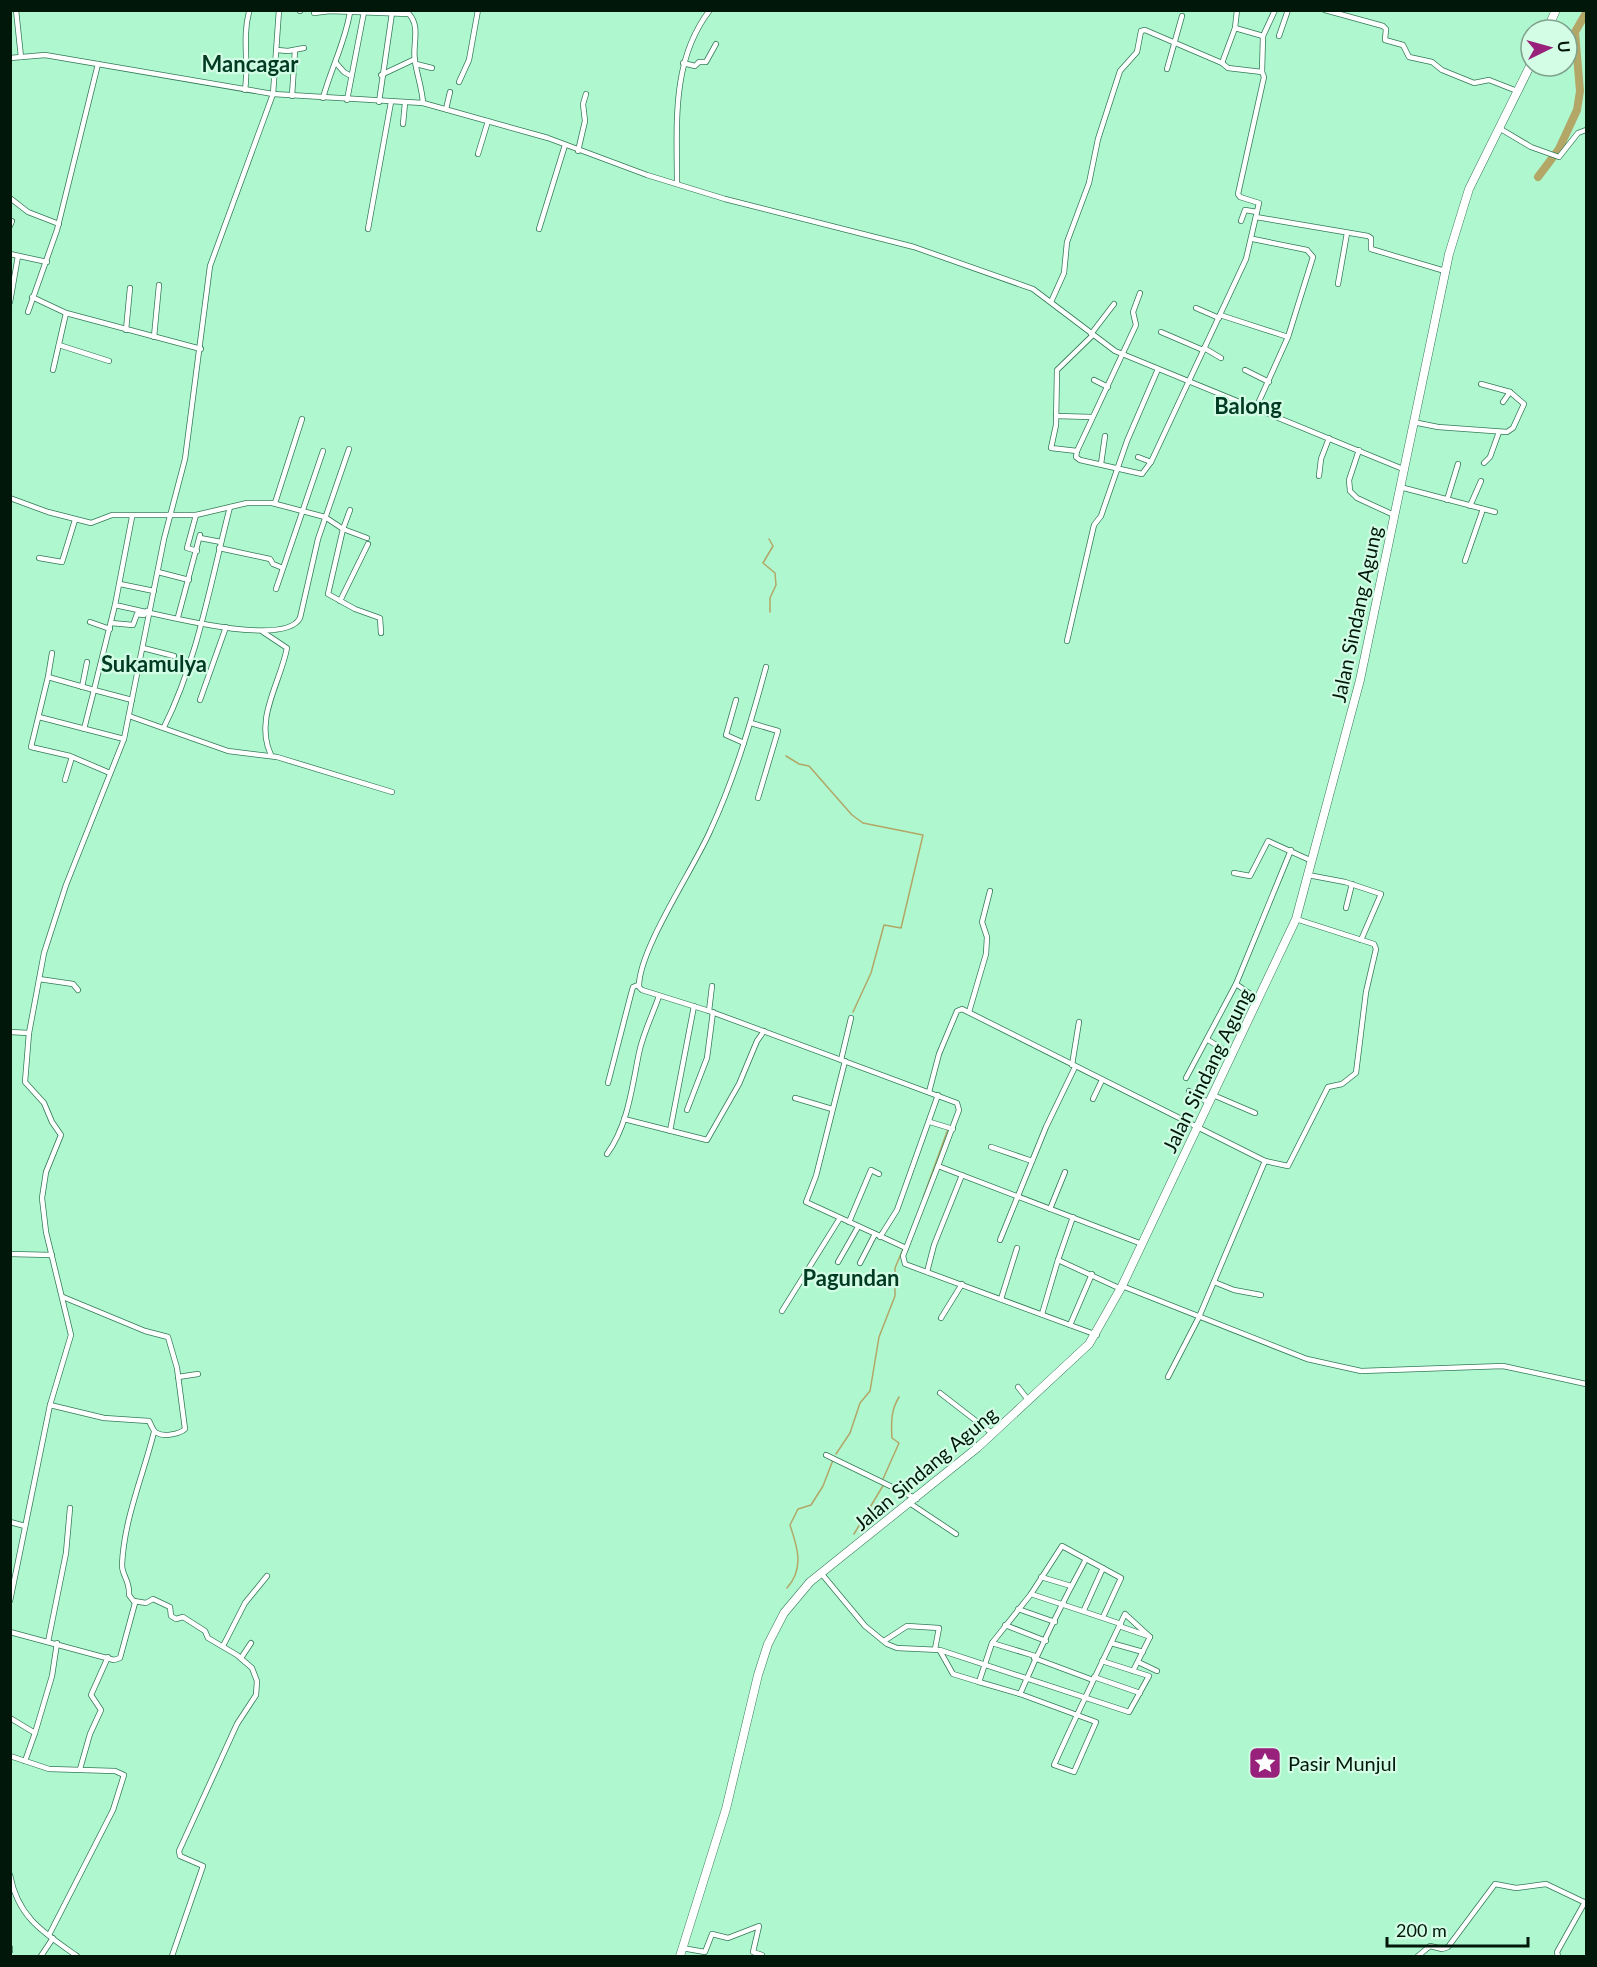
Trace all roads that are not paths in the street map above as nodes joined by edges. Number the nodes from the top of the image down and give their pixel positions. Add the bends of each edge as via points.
1 (279, 10) edge
2 (478, 10) edge
3 (710, 10) edge
4 (1237, 10) edge
5 (1275, 10) edge
6 (1288, 10) edge
7 (1325, 10) edge
8 (16, 11) edge
9 (249, 12) edge
10 (350, 12) edge
11 (364, 12) edge
12 (392, 12) edge
13 (314, 13) dead end
14 (1182, 16) dead end
15 (1235, 28) junction
16 (1263, 36) junction
17 (1279, 36) dead end
18 (1175, 42) junction
19 (716, 44) dead end
20 (304, 48) dead end
21 (277, 50) junction
22 (295, 52) junction
23 (21, 57) junction
24 (10, 58) edge
25 (336, 60) junction
26 (415, 62) junction
27 (683, 63) junction
28 (1222, 63) junction
29 (98, 64) junction
30 (432, 68) dead end
31 (1167, 69) dead end
32 (1262, 72) junction
33 (351, 74) junction
34 (380, 77) junction
35 (1524, 78) edge
36 (459, 82) dead end
37 (245, 90) junction
38 (1517, 91) junction
39 (450, 92) dead end
40 (273, 94) junction
41 (586, 94) dead end
42 (292, 96) junction
43 (323, 98) junction
44 (347, 100) junction
45 (379, 102) junction
46 (391, 102) junction
47 (405, 103) junction
48 (423, 103) junction
49 (446, 109) junction
50 (488, 121) junction
51 (403, 124) dead end
52 (1499, 128) junction
53 (1587, 130) edge
54 (565, 146) junction
55 (578, 151) junction
56 (477, 154) dead end
57 (677, 184) junction
58 (10, 198) edge
59 (1257, 214) junction
60 (1242, 221) dead end
61 (59, 224) junction
62 (369, 228) dead end
63 (539, 230) dead end
64 (1347, 233) junction
65 (1252, 239) junction
66 (10, 254) edge
67 (18, 256) junction
68 (47, 262) junction
69 (1445, 271) junction
70 (1338, 284) dead end
71 (159, 285) dead end
72 (130, 288) dead end
73 (1140, 293) dead end
74 (32, 297) junction
75 (10, 302) edge
76 (1051, 302) junction
77 (1114, 304) dead end
78 (1196, 308) dead end
79 (28, 312) dead end
80 (66, 313) junction
81 (1220, 316) junction
82 (126, 330) junction
83 (1161, 332) dead end
84 (1092, 334) junction
85 (154, 337) junction
86 (1288, 337) junction
87 (59, 345) junction
88 (201, 349) junction
89 (1204, 349) junction
90 (1123, 355) junction
91 (1221, 358) dead end
92 (109, 361) dead end
93 (1158, 369) junction
94 (53, 370) dead end
95 (1245, 370) dead end
96 (1094, 380) dead end
97 (1188, 381) junction
98 (1269, 382) junction
99 (1481, 384) dead end
100 (1108, 387) junction
101 (1510, 392) junction
102 (1503, 402) dead end
103 (1256, 408) junction
104 (1056, 416) junction
105 (1092, 417) junction
106 (302, 419) dead end
107 (1413, 422) junction
108 (1499, 432) junction
109 (1105, 436) dead end
110 (1329, 438) junction
111 (349, 449) dead end
112 (323, 450) dead end
113 (1359, 450) junction
114 (1077, 451) junction
115 (1138, 457) dead end
116 (1151, 462) junction
117 (1484, 463) dead end
118 (1101, 464) junction
119 (1458, 464) dead end
120 (1117, 469) junction
121 (1404, 469) junction
122 (1319, 476) dead end
123 (1481, 481) dead end
124 (1400, 487) junction
125 (10, 498) edge
126 (1447, 500) junction
127 (275, 503) junction
128 (1470, 506) junction
129 (230, 507) junction
130 (302, 509) junction
131 (1483, 509) junction
132 (350, 510) dead end
133 (1495, 512) dead end
134 (196, 515) junction
135 (1395, 515) junction
136 (170, 516) junction
137 (132, 517) junction
138 (325, 517) junction
139 (75, 520) junction
140 (343, 529) junction
141 (368, 538) dead end
142 (368, 544) dead end
143 (220, 545) junction
144 (197, 551) junction
145 (39, 558) dead end
146 (1465, 561) dead end
147 (283, 568) junction
148 (158, 572) junction
149 (189, 580) junction
150 (120, 584) junction
151 (276, 589) dead end
152 (154, 591) junction
153 (340, 601) junction
154 (115, 605) junction
155 (148, 611) junction
156 (178, 617) junction
157 (90, 622) dead end
158 (200, 622) junction
159 (110, 626) junction
160 (226, 627) junction
161 (263, 633) junction
162 (381, 633) dead end
163 (1067, 641) dead end
164 (143, 648) junction
165 (52, 653) dead end
166 (174, 656) dead end
167 (87, 663) dead end
168 (766, 667) dead end
169 (48, 677) junction
170 (82, 687) junction
171 (94, 690) junction
172 (132, 700) junction
173 (200, 700) dead end
174 (736, 700) dead end
175 (129, 716) junction
176 (39, 717) junction
177 (751, 723) junction
178 (164, 727) junction
179 (84, 729) junction
180 (124, 739) junction
181 (744, 744) junction
182 (271, 756) junction
183 (72, 757) junction
184 (110, 773) junction
185 (64, 780) dead end
186 (393, 792) dead end
187 (758, 798) dead end
188 (1291, 850) junction
189 (1312, 861) junction
190 (1234, 873) dead end
191 (1308, 875) junction
192 (1352, 884) junction
193 (990, 891) dead end
194 (1346, 908) dead end
195 (1296, 919) junction
196 (1361, 940) junction
197 (39, 979) junction
198 (1236, 984) junction
199 (638, 985) junction
200 (712, 986) dead end
201 (78, 990) dead end
202 (660, 996) junction
203 (1259, 1000) junction
204 (694, 1006) junction
205 (969, 1011) junction
206 (711, 1012) junction
207 (851, 1018) dead end
208 (1079, 1022) dead end
209 (764, 1031) junction
210 (10, 1032) edge
211 (29, 1033) junction
212 (1208, 1040) junction
213 (1233, 1055) junction
214 (843, 1061) junction
215 (1074, 1066) junction
216 (1186, 1078) dead end
217 (1102, 1080) junction
218 (608, 1083) dead end
219 (1189, 1091) dead end
220 (929, 1092) junction
221 (938, 1095) junction
222 (795, 1098) dead end
223 (1093, 1099) dead end
224 (1211, 1099) junction
225 (832, 1109) junction
226 (687, 1110) dead end
227 (1255, 1113) dead end
228 (624, 1119) junction
229 (930, 1122) junction
230 (952, 1128) junction
231 (1197, 1128) junction
232 (670, 1131) junction
233 (991, 1147) dead end
234 (608, 1154) dead end
235 (1032, 1161) junction
236 (1265, 1161) junction
237 (938, 1166) junction
238 (1065, 1172) dead end
239 (879, 1174) dead end
240 (962, 1175) junction
241 (1017, 1196) junction
242 (1050, 1209) junction
243 (1073, 1217) junction
244 (840, 1218) junction
245 (849, 1222) junction
246 (858, 1227) junction
247 (878, 1236) junction
248 (1000, 1240) dead end
249 (1142, 1244) junction
250 (906, 1248) junction
251 (1017, 1248) dead end
252 (10, 1254) edge
253 (52, 1255) junction
254 (1058, 1260) junction
255 (838, 1262) dead end
256 (860, 1263) dead end
257 (927, 1272) junction
258 (1092, 1274) junction
259 (1214, 1282) junction
260 (962, 1284) junction
261 (1121, 1287) junction
262 (1261, 1295) dead end
263 (63, 1297) junction
264 (1001, 1299) junction
265 (782, 1311) dead end
266 (1042, 1314) junction
267 (1199, 1317) junction
268 (941, 1318) dead end
269 (1070, 1325) junction
270 (1097, 1335) junction
271 (198, 1374) dead end
272 (178, 1377) junction
273 (1168, 1377) dead end
274 (1587, 1384) edge
275 (1018, 1387) dead end
276 (940, 1393) dead end
277 (1029, 1401) junction
278 (50, 1405) junction
279 (154, 1432) junction
280 (993, 1434) junction
281 (970, 1438) dead end
282 (977, 1448) junction
283 (826, 1455) dead end
284 (914, 1501) junction
285 (70, 1508) dead end
286 (10, 1522) edge
287 (25, 1526) junction
288 (956, 1534) dead end
289 (10, 1558) edge
290 (18, 1559) junction
291 (1086, 1559) junction
292 (1103, 1568) junction
293 (821, 1573) junction
294 (267, 1576) dead end
295 (1041, 1577) junction
296 (12, 1579) edge
297 (1071, 1586) junction
298 (1031, 1594) junction
299 (10, 1601) edge
300 (134, 1601) junction
301 (1064, 1603) junction
302 (1018, 1609) junction
303 (1084, 1610) junction
304 (1103, 1617) junction
305 (1055, 1622) junction
306 (1005, 1625) junction
307 (1120, 1625) junction
308 (10, 1632) edge
309 (1150, 1637) junction
310 (884, 1641) junction
311 (1046, 1641) junction
312 (48, 1642) junction
313 (251, 1642) dead end
314 (57, 1643) junction
315 (992, 1643) junction
316 (1111, 1643) junction
317 (223, 1646) junction
318 (938, 1650) junction
319 (1143, 1652) junction
320 (1035, 1657) junction
321 (108, 1658) junction
322 (241, 1658) junction
323 (1102, 1661) junction
324 (1138, 1662) junction
325 (986, 1664) junction
326 (1133, 1671) junction
327 (1157, 1671) dead end
328 (1093, 1678) junction
329 (1027, 1679) junction
330 (979, 1682) junction
331 (1140, 1693) junction
332 (1020, 1694) junction
333 (1084, 1698) junction
334 (1076, 1716) junction
335 (10, 1718) edge
336 (35, 1733) junction
337 (10, 1756) edge
338 (25, 1761) junction
339 (80, 1769) junction
340 (10, 1875) edge
341 (1586, 1902) edge
342 (51, 1937) junction
343 (681, 1952) edge
344 (752, 1954) edge
345 (762, 1955) edge
346 (41, 1956) edge
347 (77, 1956) edge
348 (172, 1956) edge
349 (1418, 1956) edge
350 (1558, 1956) edge

1 - 21 street
2 - 36 street via 469,60
3 - 27 street via 691,40
4 - 15 street
5 - 16 street
6 - 17 street
7 - 38 street via 1383,26 1385,40 1403,45 1409,57 1432,62 1474,83 1489,80
8 - 23 street
9 - 37 street
10 - 11 street
10 - 13 street
10 - 25 street
11 - 12 street
11 - 33 street
12 - 26 street via 409,14 414,20
12 - 34 street
14 - 18 street
15 - 16 street
15 - 28 street
16 - 32 street
18 - 28 street
18 - 31 street
18 - 76 street via 1142,30 1137,52 1122,67 1098,139 1089,183 1067,242 1064,273
19 - 27 street via 706,62 695,66
20 - 22 street
21 - 22 street
21 - 40 street
22 - 42 street
23 - 24 street
23 - 29 street via 44,55
25 - 33 street via 344,72
25 - 43 street
26 - 30 street
26 - 34 street
26 - 48 street
27 - 57 street via 677,104
28 - 32 street via 1228,68
29 - 37 street
29 - 61 street
32 - 59 street via 1238,194 1258,202
33 - 44 street
34 - 45 street
35 - 38 main road, Jalan Sindang Agung
37 - 40 street
38 - 52 main road, Jalan Sindang Agung
39 - 49 street
40 - 42 street
40 - 88 street via 210,266
41 - 55 street
42 - 43 street
43 - 44 street
44 - 45 street
45 - 46 street
46 - 47 street
46 - 62 street
47 - 48 street
47 - 51 street
48 - 49 street
49 - 50 street
50 - 54 street
50 - 56 street
52 - 53 street via 1531,147 1559,157 1578,133
52 - 69 main road, Jalan Sindang Agung via 1466,198
54 - 55 street
54 - 63 street
55 - 57 street
57 - 76 street via 914,248 1033,289
58 - 61 street via 28,212
59 - 60 street via 1245,210
59 - 64 street
59 - 65 street
61 - 68 street
64 - 69 street via 1370,237 1371,249
64 - 70 street
65 - 81 street
65 - 86 street via 1312,254
66 - 67 street
67 - 68 street
67 - 75 street
68 - 74 street
69 - 107 main road, Jalan Sindang Agung
71 - 85 street
72 - 82 street
73 - 90 street via 1133,312 1137,322
74 - 79 street
74 - 80 street
76 - 84 street
77 - 84 street
78 - 81 street
80 - 82 street
80 - 87 street
81 - 86 street
81 - 89 street
82 - 85 street
83 - 89 street
84 - 90 street
84 - 104 street via 1057,370
85 - 88 street
86 - 98 street
87 - 92 street
87 - 94 street
88 - 136 street via 185,459
89 - 91 street
89 - 97 street
90 - 93 street
90 - 100 street
93 - 97 street
93 - 120 street
95 - 98 street
96 - 100 street
97 - 103 street
97 - 116 street
98 - 103 street
99 - 101 street
100 - 105 street
101 - 102 street
101 - 108 street via 1524,404 1513,428
103 - 110 street
104 - 105 street
104 - 114 street via 1051,448
105 - 114 street
106 - 127 street
107 - 108 street
107 - 121 main road, Jalan Sindang Agung
108 - 117 street
109 - 118 street
110 - 113 street
110 - 122 street
111 - 138 street
112 - 130 street
113 - 121 street
113 - 135 street via 1349,480 1350,491
114 - 118 street via 1080,460
115 - 116 street
116 - 120 street via 1140,476
118 - 120 street
119 - 126 street
120 - 163 street via 1101,516 1094,525
121 - 124 main road, Jalan Sindang Agung
123 - 128 street
124 - 126 street
124 - 135 main road, Jalan Sindang Agung
125 - 139 street
126 - 128 street
127 - 129 street
127 - 130 street
128 - 131 street
129 - 134 street
129 - 143 street
130 - 138 street
130 - 147 street
131 - 133 street
131 - 146 street
132 - 140 street
134 - 136 street
134 - 144 street via 187,548
135 - 189 main road, Jalan Sindang Agung via 1360,680
136 - 137 street
136 - 148 street
137 - 139 street via 112,515 91,523
137 - 150 street
138 - 140 street
138 - 161 street via 299,622
139 - 145 street via 62,562
140 - 141 street
140 - 153 street via 328,591
142 - 153 street
143 - 144 street via 200,537
143 - 147 street via 270,559
143 - 158 street
144 - 149 street
147 - 151 street
148 - 149 street
148 - 152 street
149 - 156 street
150 - 152 street
150 - 154 street
152 - 155 street
153 - 162 street via 380,618
154 - 155 street
154 - 159 street
155 - 156 street
155 - 159 street via 137,614 133,625
155 - 164 street
156 - 158 street
157 - 159 street
158 - 160 street
158 - 178 street
159 - 171 street
160 - 161 street
160 - 173 street
161 - 182 street via 287,648 265,724
164 - 166 street
164 - 172 street
165 - 169 street
167 - 170 street
168 - 177 street
169 - 170 street
169 - 176 street
170 - 171 street
171 - 172 street
171 - 179 street
172 - 175 street
174 - 181 street via 726,735
175 - 178 street
175 - 180 street
176 - 179 street
176 - 183 street via 31,747
177 - 181 street
177 - 187 street via 778,731
178 - 182 street via 228,751
179 - 180 street
180 - 184 street
181 - 199 street via 711,830 648,947
182 - 186 street
183 - 184 street
183 - 185 street
184 - 197 street via 60,903
188 - 189 street
188 - 190 street via 1268,841 1250,876
188 - 198 street
189 - 191 main road, Jalan Sindang Agung
191 - 192 street
191 - 195 main road, Jalan Sindang Agung
192 - 194 street
192 - 196 street via 1382,895
193 - 205 street via 982,922 987,937 986,954
195 - 196 street
195 - 203 main road, Jalan Sindang Agung
196 - 236 street via 1374,944 1376,950 1366,992 1356,1073 1342,1084 1326,1088 1288,1166
197 - 201 street via 73,984
197 - 211 street
198 - 203 street
198 - 212 street
199 - 202 street
199 - 218 street via 633,987
200 - 206 street
202 - 204 street
202 - 228 street via 639,1052
203 - 213 main road, Jalan Sindang Agung
204 - 206 street
204 - 232 street
205 - 215 street
205 - 220 street via 957,1011
206 - 209 street
206 - 226 street via 707,1059
207 - 214 street
208 - 215 street
209 - 214 street
209 - 232 street via 708,1139
210 - 211 street
211 - 253 street via 25,1082 44,1103 61,1135 42,1187
212 - 213 street
212 - 216 street
213 - 224 main road, Jalan Sindang Agung
214 - 220 street
214 - 225 street
215 - 217 street
215 - 235 street
217 - 223 street
217 - 231 street
219 - 224 street
220 - 221 street
221 - 229 street
221 - 230 street via 960,1105
222 - 225 street
224 - 227 street
224 - 231 main road, Jalan Sindang Agung
225 - 244 street via 806,1202
228 - 232 street
228 - 234 street via 620,1135
229 - 230 street
229 - 247 street via 897,1210
230 - 237 street
231 - 236 street
231 - 249 main road, Jalan Sindang Agung
233 - 235 street
235 - 241 street
236 - 259 street
237 - 240 street
237 - 250 street
238 - 242 street
239 - 245 street via 871,1170
240 - 241 street
240 - 257 street
241 - 242 street
241 - 248 street
242 - 243 street
243 - 249 street
243 - 254 street
244 - 245 street
244 - 265 street
245 - 246 street
246 - 247 street
246 - 255 street
247 - 250 street
247 - 256 street
249 - 261 main road, Jalan Sindang Agung
250 - 257 street via 905,1264
251 - 264 street
252 - 253 street
253 - 263 street
254 - 258 street
254 - 266 street
257 - 260 street
258 - 261 street
258 - 269 street
259 - 262 street
259 - 267 street
260 - 264 street
260 - 268 street
261 - 267 street
261 - 270 main road, Jalan Sindang Agung
263 - 272 street via 168,1337
263 - 278 street via 71,1335
264 - 266 street
266 - 269 street
267 - 273 street
267 - 274 street via 1307,1359 1361,1371 1503,1366
269 - 270 street
270 - 277 main road, Jalan Sindang Agung
271 - 272 street
272 - 279 street via 185,1429 178,1434
275 - 277 street
276 - 280 street
277 - 280 main road, Jalan Sindang Agung
278 - 279 street via 104,1418 149,1421
278 - 287 street
279 - 300 street via 141,1485 130,1510 123,1559 123,1571 131,1585 129,1595
280 - 282 main road, Jalan Sindang Agung
281 - 282 street
282 - 284 main road, Jalan Sindang Agung
283 - 284 street
284 - 288 street
284 - 293 main road, Jalan Sindang Agung
285 - 312 street via 66,1553
286 - 287 street
287 - 290 street
289 - 290 street
290 - 296 street
291 - 292 street
291 - 295 street via 1062,1546
291 - 297 street
292 - 303 street
292 - 304 street via 1121,1578
293 - 310 street via 865,1626
293 - 343 main road, Jalan Sindang Agung via 791,1603 765,1652 726,1809
294 - 317 street via 245,1603
295 - 297 street
295 - 298 street
296 - 299 street
297 - 301 street
298 - 301 street
298 - 302 street
300 - 317 street via 146,1603 153,1599 170,1607 171,1616 183,1617
300 - 321 street via 120,1658
301 - 303 street
301 - 305 street
302 - 305 street
302 - 306 street
303 - 304 street
304 - 307 street
305 - 311 street
306 - 311 street
306 - 315 street
307 - 309 street
307 - 309 street via 1125,1614
307 - 316 street
308 - 312 street
309 - 319 street
310 - 318 street via 897,1648
310 - 318 street via 907,1626 939,1628
311 - 320 street
312 - 314 street
313 - 322 street
314 - 321 street
314 - 336 street
315 - 320 street
315 - 325 street
316 - 319 street
316 - 323 street
317 - 322 street
318 - 325 street
318 - 330 street via 953,1674
319 - 324 street
320 - 328 street
320 - 329 street
321 - 339 street via 91,1695 101,1710
322 - 348 street via 256,1674 256,1695 237,1724 179,1851 180,1856 203,1866
323 - 326 street
323 - 328 street
324 - 326 street
324 - 327 street
325 - 329 street
325 - 330 street
326 - 331 street via 1149,1676
328 - 331 street
328 - 333 street
329 - 332 street
329 - 333 street
330 - 332 street
331 - 333 street via 1129,1712
332 - 334 street
333 - 334 street
334 - 334 street via 1054,1765 1074,1772 1096,1722
335 - 336 street
336 - 338 street
337 - 338 street
338 - 339 street via 49,1769
339 - 342 street via 120,1772 124,1779 114,1810
340 - 342 street via 24,1913
341 - 349 street via 1546,1884 1516,1888 1495,1884 1448,1947 1430,1946
341 - 350 street
342 - 346 street
342 - 347 street
343 - 344 street via 705,1952 712,1934 728,1938 759,1926
344 - 345 street

